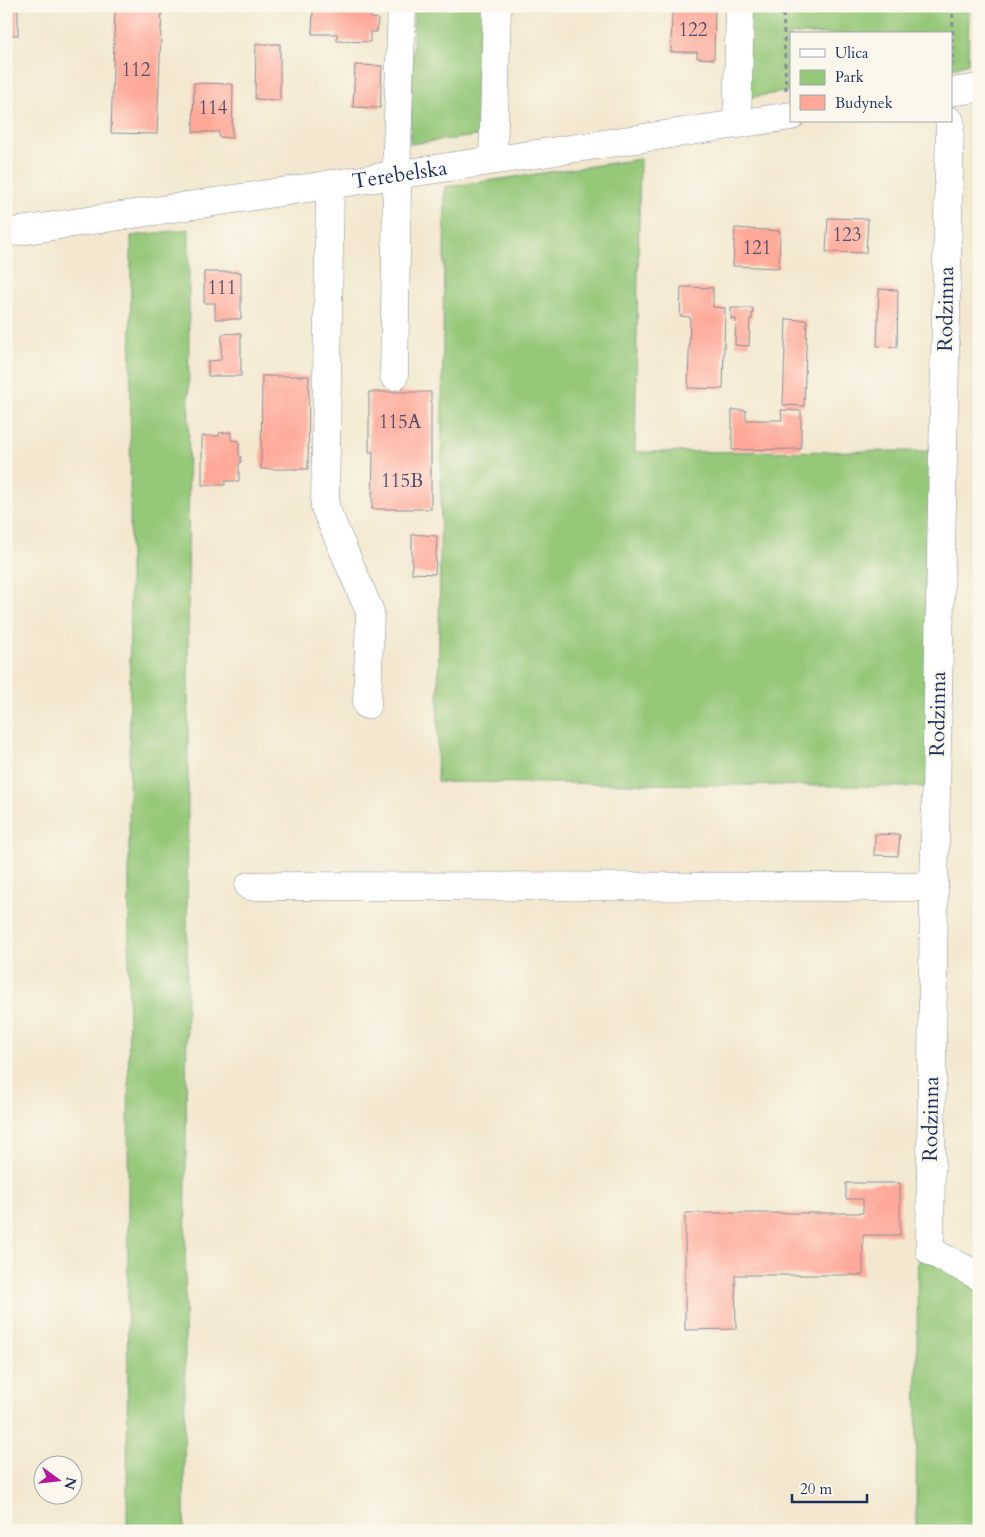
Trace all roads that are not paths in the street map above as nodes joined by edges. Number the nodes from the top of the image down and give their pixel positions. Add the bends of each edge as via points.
1 (402, 6) edge
2 (497, 6) edge
3 (740, 6) edge
4 (979, 88) edge
5 (952, 92) edge
6 (790, 116) edge
7 (950, 122) edge
8 (737, 124) junction
9 (494, 160) junction
10 (396, 174) junction
11 (330, 184) junction
12 (6, 233) edge
13 (394, 376) dead end
14 (367, 705) dead end
15 (250, 886) dead end
16 (934, 887) junction
17 (979, 1276) edge

1 - 10 street
2 - 9 street
3 - 8 street
4 - 5 street
6 - 8 street, Terebelska
7 - 16 street, Rodzinna
8 - 9 street, Terebelska
9 - 10 street, Terebelska
10 - 11 street, Terebelska
10 - 13 street
11 - 12 street, Terebelska
11 - 14 street via 325,507 370,612
15 - 16 street
16 - 17 street, Rodzinna via 930,1251

